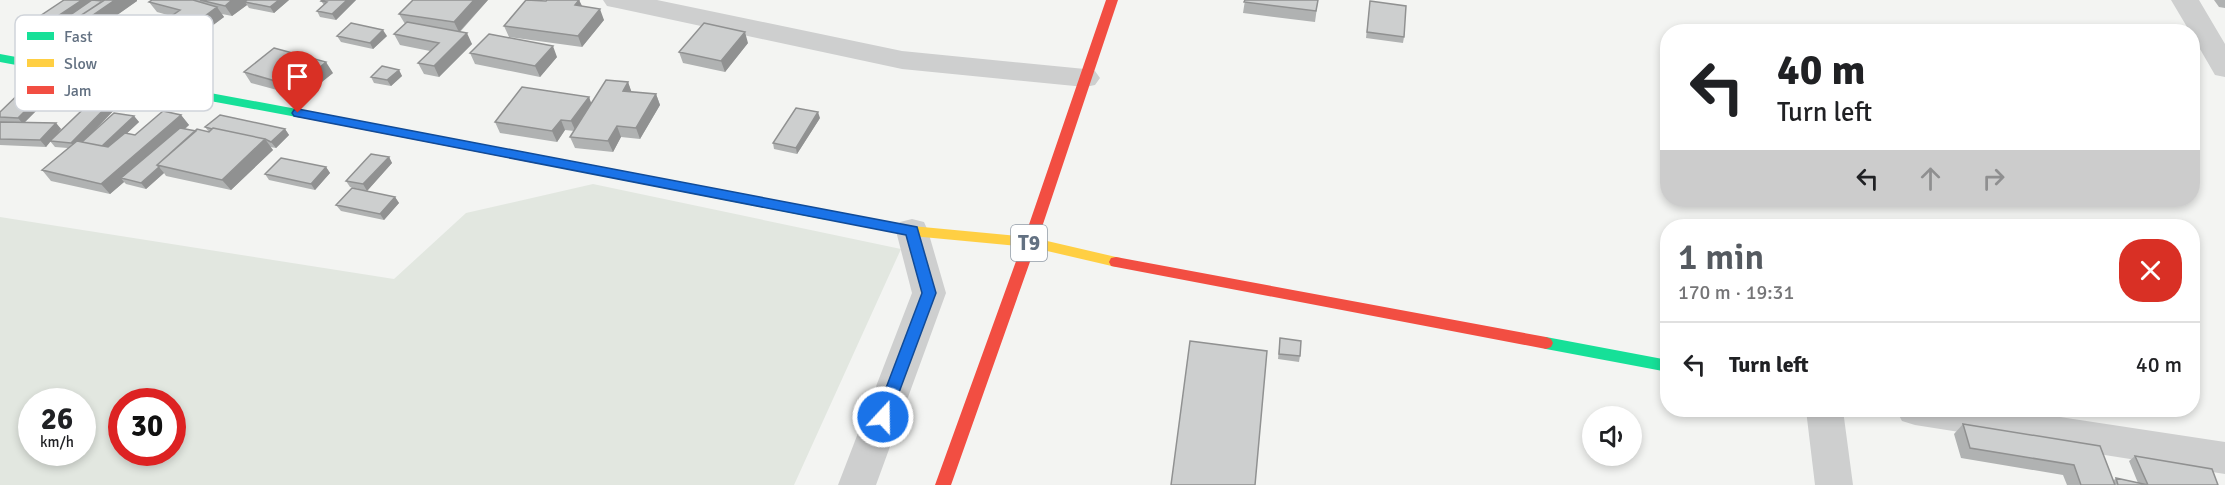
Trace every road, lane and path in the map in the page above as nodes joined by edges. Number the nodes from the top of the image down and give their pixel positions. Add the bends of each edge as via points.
1 (617, 0) edge
2 (1112, 0) edge
3 (2185, 0) edge
4 (2199, 24) edge
5 (2200, 26) edge
6 (0, 58) edge
7 (15, 60) edge
8 (2225, 68) edge
9 (1085, 78) junction
10 (213, 97) edge
11 (912, 231) junction
12 (1030, 242) junction
13 (1660, 364) edge
14 (1826, 417) edge
15 (1959, 417) edge
16 (2225, 459) edge
17 (857, 485) edge
18 (942, 485) edge
19 (1834, 485) edge

1 - 9 street via 902,60
2 - 9 main road, T9
3 - 4 street
5 - 8 street
6 - 7 main road
9 - 12 main road, T9
10 - 11 main road
11 - 12 main road
11 - 17 street via 929,293
12 - 13 main road via 1124,264
12 - 18 main road, T9
14 - 19 street
15 - 16 street

